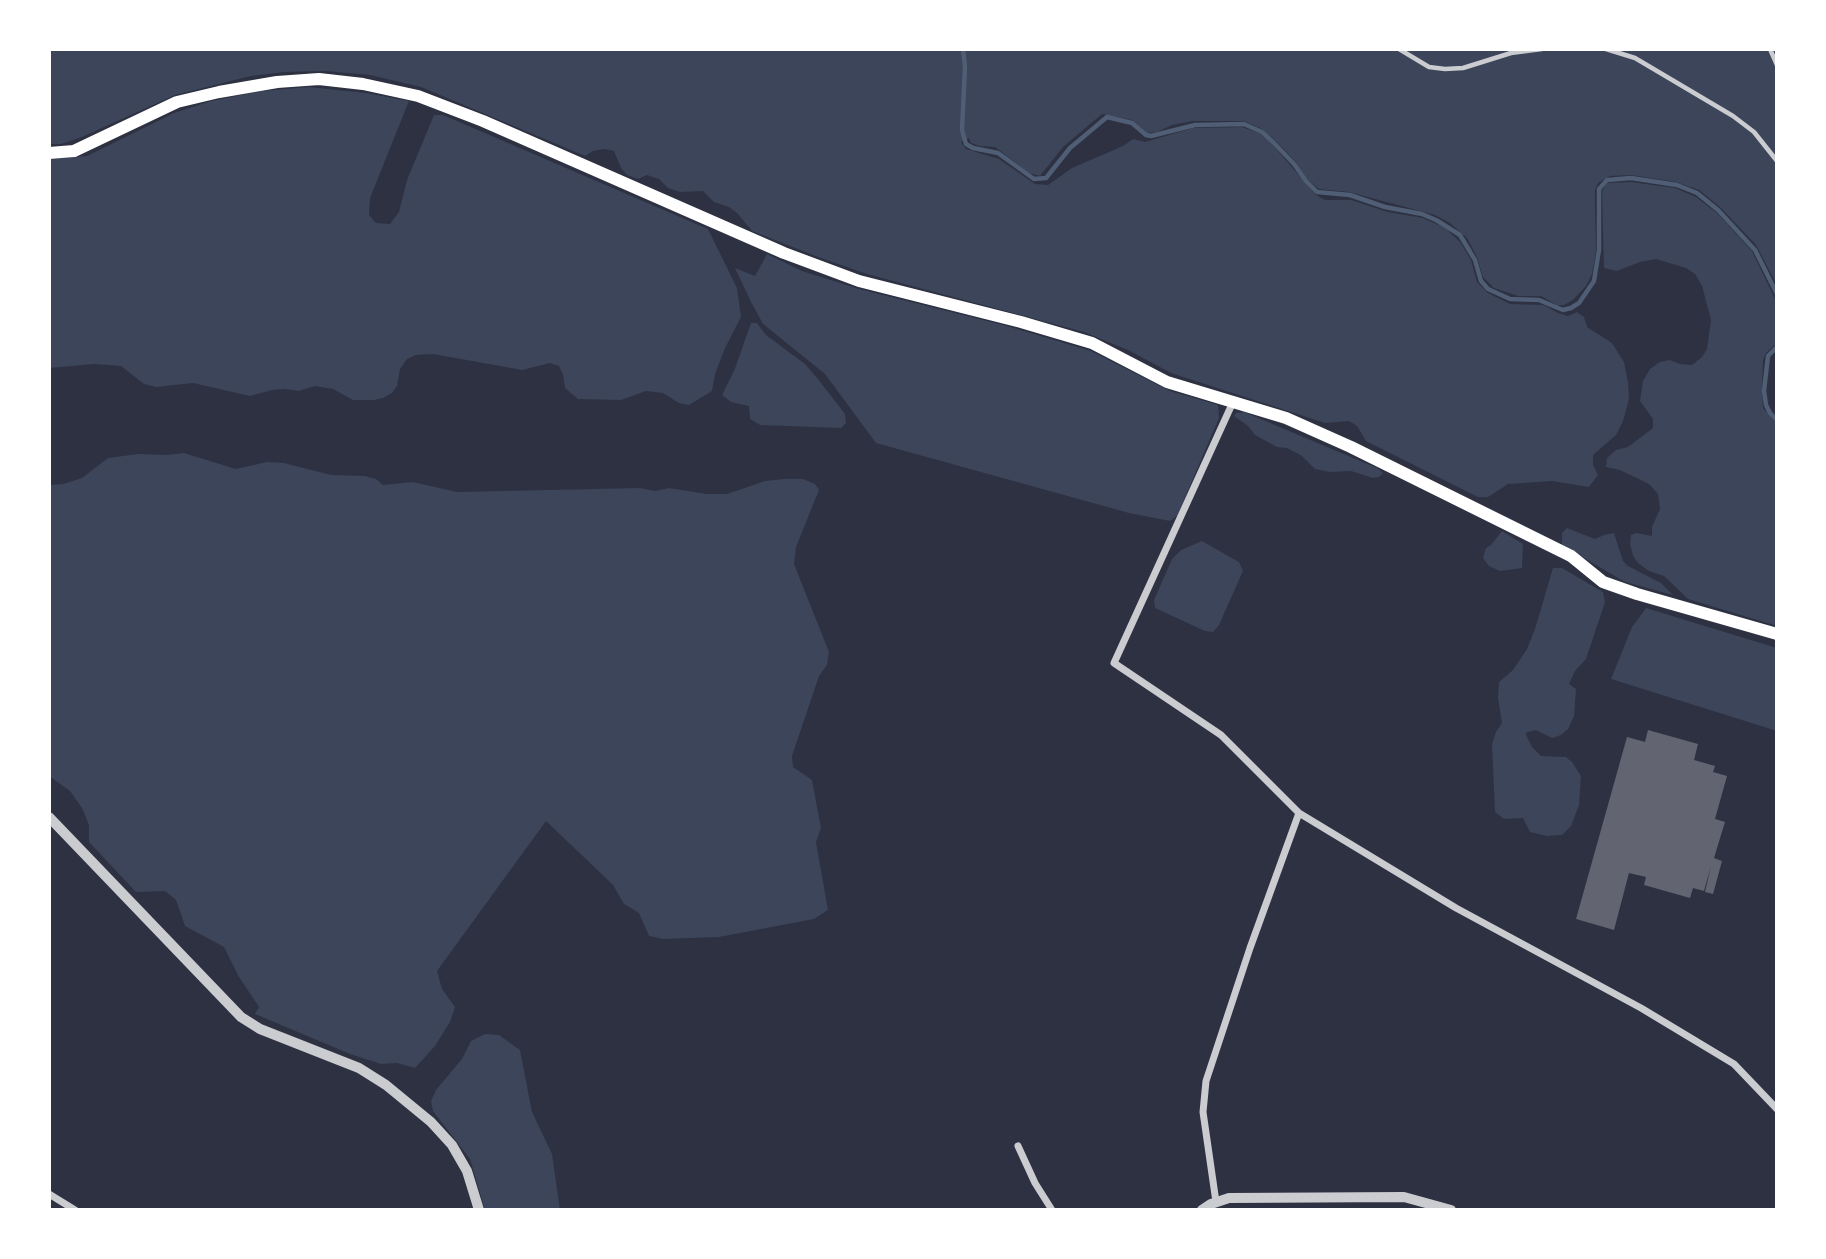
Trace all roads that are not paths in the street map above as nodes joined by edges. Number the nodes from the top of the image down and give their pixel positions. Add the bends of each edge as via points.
1 (1399, 49) edge
2 (1542, 49) edge
3 (1606, 49) edge
4 (1770, 49) edge
5 (1777, 65) edge
6 (49, 153) edge
7 (1777, 161) edge
8 (1233, 402) junction
9 (1777, 634) edge
10 (1299, 813) junction
11 (49, 817) edge
12 (1777, 1109) edge
13 (1018, 1146) dead end
14 (49, 1194) edge
15 (1216, 1202) junction
16 (75, 1210) edge
17 (478, 1210) edge
18 (1052, 1210) edge
19 (1202, 1210) edge
20 (1451, 1210) edge

1 - 2 lane via 1429,67 1445,69
3 - 7 lane via 1635,58 1733,116 1754,132
4 - 5 lane
6 - 8 main road via 74,152 177,102 277,82 319,79 418,96 784,253 859,281 1092,343 1167,382
8 - 9 main road via 1286,418 1351,447 1571,556 1603,582
8 - 10 street via 1114,663 1222,735
10 - 12 street via 1456,908 1734,1064
10 - 15 street via 1206,1081 1203,1112
11 - 17 street via 241,1017 283,1039 359,1068 431,1122 467,1171
13 - 18 street
14 - 16 street
15 - 19 street
15 - 20 street via 1229,1198 1404,1197

